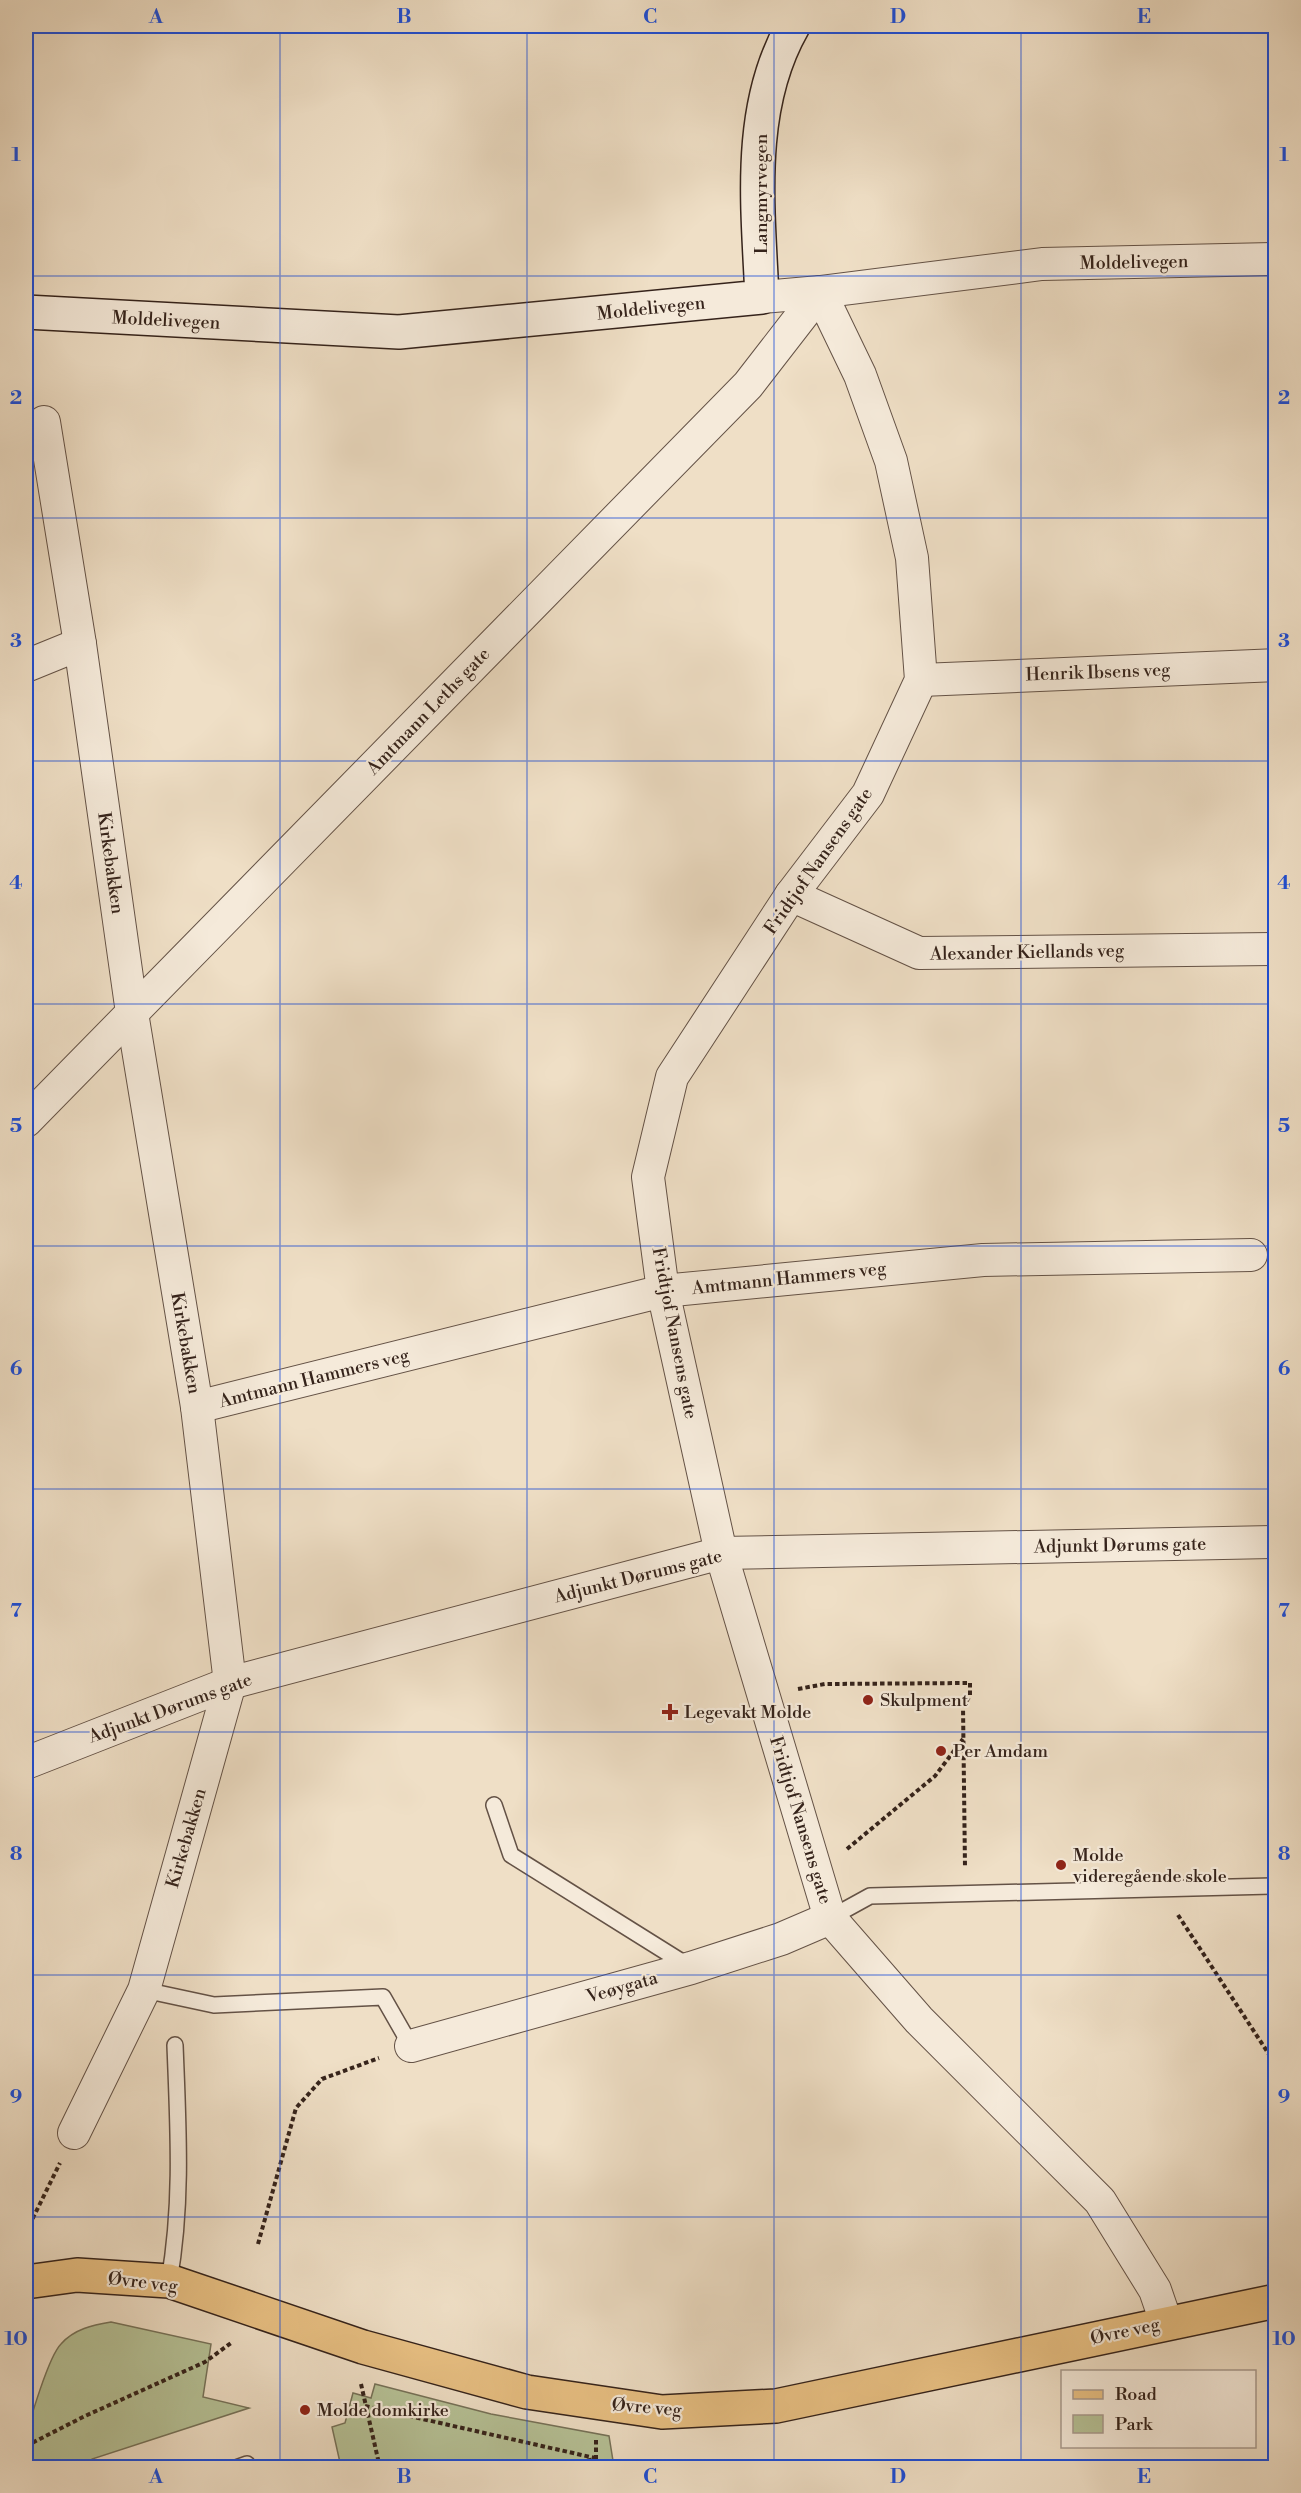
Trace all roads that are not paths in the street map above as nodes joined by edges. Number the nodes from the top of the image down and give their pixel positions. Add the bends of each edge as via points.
1 (793, 26) edge
2 (1275, 259) edge
3 (820, 292) junction
4 (762, 297) junction
5 (26, 312) edge
6 (44, 422) dead end
7 (80, 644) junction
8 (1275, 665) edge
9 (26, 666) edge
10 (921, 680) junction
11 (791, 895) junction
12 (1275, 949) edge
13 (132, 1013) junction
14 (26, 1121) edge
15 (1251, 1255) dead end
16 (663, 1291) junction
17 (197, 1407) junction
18 (1275, 1542) edge
19 (721, 1553) junction
20 (230, 1683) junction
21 (26, 1763) edge
22 (495, 1805) dead end
23 (1275, 1886) edge
24 (830, 1918) junction
25 (691, 1968) junction
26 (144, 1990) junction
27 (175, 2045) dead end
28 (411, 2046) joint
29 (74, 2133) road end
30 (169, 2281) junction
31 (26, 2282) edge
32 (1275, 2301) edge
33 (1166, 2322) junction

1 - 4 main road, Langmyrvegen via 771,74 761,129 757,181
2 - 3 street, Moldelivegen via 1042,264
3 - 4 street, Moldelivegen
3 - 10 street, Fridtjof Nansens gate via 860,375 891,461 912,558
3 - 13 street, Amtmann Leths gate via 748,385
4 - 5 main road, Moldelivegen via 399,332
6 - 7 street, Kirkebakken
7 - 9 street
7 - 13 street, Kirkebakken
8 - 10 street, Henrik Ibsens veg
10 - 11 street, Fridtjof Nansens gate via 868,794
11 - 12 street, Alexander Kiellands veg via 919,953
11 - 16 street, Fridtjof Nansens gate via 672,1077 648,1177
13 - 14 street, Amtmann Leths gate
13 - 17 street, Kirkebakken
15 - 16 street, Amtmann Hammers veg via 982,1260
16 - 17 street, Amtmann Hammers veg
16 - 19 street, Fridtjof Nansens gate
17 - 20 street, Kirkebakken
18 - 19 street, Adjunkt Dørums gate
19 - 20 street, Adjunkt Dørums gate
19 - 24 street, Fridtjof Nansens gate
20 - 21 street, Adjunkt Dørums gate
20 - 26 street, Kirkebakken
22 - 25 lane via 511,1855
23 - 24 lane via 870,1896
24 - 25 street, Veøygata via 781,1939
24 - 33 street, Fridtjof Nansens gate via 919,2020 1100,2201 1155,2290
25 - 28 street, Veøygata
26 - 28 lane via 213,2005 383,1997
26 - 29 street, Kirkebakken
27 - 30 lane via 180,2172 176,2243
30 - 31 main road, Øvre veg via 77,2275
30 - 33 main road, Øvre veg via 363,2347 527,2392 662,2412 776,2406
32 - 33 main road, Øvre veg

